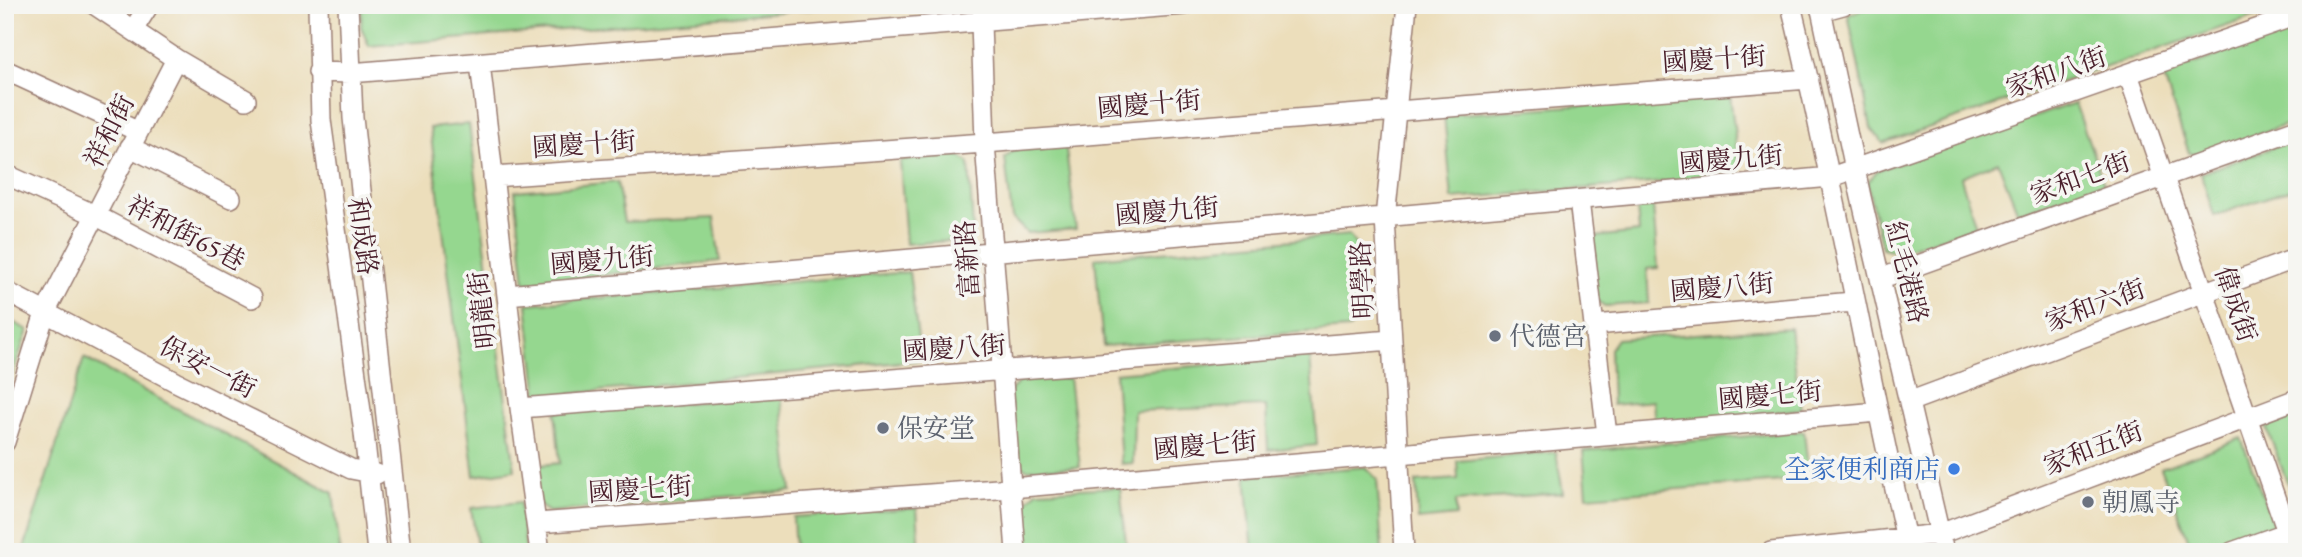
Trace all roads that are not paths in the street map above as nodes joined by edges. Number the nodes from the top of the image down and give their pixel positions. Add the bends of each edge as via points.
1 (95, 5) edge
2 (149, 5) edge
3 (318, 5) edge
4 (348, 5) edge
5 (1184, 5) edge
6 (1407, 5) edge
7 (1791, 5) edge
8 (1843, 5) edge
9 (1821, 8) edge
10 (982, 14) edge
11 (2297, 15) edge
12 (133, 30) junction
13 (176, 58) junction
14 (480, 63) junction
15 (5, 70) edge
16 (318, 72) junction
17 (350, 73) junction
18 (2128, 74) junction
19 (1809, 79) junction
20 (246, 100) dead end
21 (1395, 110) junction
22 (2297, 129) edge
23 (134, 139) junction
24 (985, 143) junction
25 (1856, 170) junction
26 (5, 174) edge
27 (2164, 176) junction
28 (493, 177) junction
29 (1831, 177) junction
30 (231, 198) dead end
31 (1579, 200) junction
32 (95, 215) junction
33 (1385, 218) junction
34 (993, 254) junction
35 (2297, 258) edge
36 (1882, 278) junction
37 (5, 291) edge
38 (2204, 292) junction
39 (507, 295) junction
40 (252, 298) dead end
41 (1853, 302) junction
42 (45, 313) junction
43 (1595, 325) junction
44 (1392, 340) junction
45 (1001, 371) junction
46 (2297, 400) edge
47 (1910, 401) junction
48 (520, 408) junction
49 (1878, 412) junction
50 (2248, 418) junction
51 (7, 434) edge
52 (1607, 435) junction
53 (1397, 454) junction
54 (368, 474) junction
55 (391, 474) junction
56 (1011, 488) junction
57 (537, 523) junction
58 (2292, 530) edge
59 (1942, 543) edge
60 (1908, 546) edge
61 (377, 552) edge
62 (401, 552) edge
63 (540, 552) edge
64 (1016, 552) edge
65 (1404, 552) edge
66 (1772, 552) edge
67 (2232, 552) edge
68 (2294, 552) edge

1 - 12 street
2 - 12 street
3 - 16 street, 和成路
4 - 17 street, 和成路
5 - 10 street
6 - 21 street, 明學路
7 - 19 street, 紅毛港路
8 - 9 street
9 - 25 street, 紅毛港路
10 - 14 street
10 - 24 street, 富新路
11 - 18 street, 家和八街
12 - 13 street
13 - 20 street
13 - 23 street, 祥和街
14 - 17 street
14 - 28 street, 明龍街
15 - 23 street
16 - 17 street
16 - 54 street, 和成路
17 - 55 street, 和成路
18 - 25 street, 家和八街
18 - 27 street, 偉成街
19 - 21 street, 國慶十街
19 - 29 street, 紅毛港路
21 - 24 street, 國慶十街
21 - 33 street, 明學路
22 - 27 street, 家和七街
23 - 30 street
23 - 32 street, 祥和街
24 - 28 street, 國慶十街
24 - 34 street, 富新路
25 - 29 street, 家和八街
25 - 36 street, 紅毛港路
26 - 32 street, 祥和街65巷
27 - 36 street, 家和七街
27 - 38 street, 偉成街
28 - 39 street, 明龍街
29 - 31 street, 國慶九街
29 - 41 street, 紅毛港路
31 - 33 street, 國慶九街
31 - 43 street
32 - 40 street, 祥和街65巷
32 - 42 street, 祥和街
33 - 34 street, 國慶九街
33 - 44 street, 明學路
34 - 39 street, 國慶九街
34 - 45 street, 富新路
35 - 38 street, 家和六街
36 - 47 street, 紅毛港路
37 - 42 street, 保安一街
38 - 47 street, 家和六街
38 - 50 street, 偉成街
39 - 48 street, 明龍街
41 - 43 street, 國慶八街
41 - 49 street, 紅毛港路
42 - 51 street, 祥和街
42 - 54 street, 保安一街
43 - 52 street
44 - 45 street, 國慶八街
44 - 53 street, 明學路
45 - 48 street, 國慶八街
45 - 56 street, 富新路
46 - 50 street, 家和五街
47 - 59 street, 紅毛港路
48 - 57 street, 明龍街
49 - 52 street, 國慶七街
49 - 60 street, 紅毛港路
50 - 58 street, 偉成街
50 - 59 street, 家和五街
52 - 53 street, 國慶七街
53 - 56 street, 國慶七街
53 - 65 street, 明學路
54 - 55 street, 保安一街
54 - 61 street, 和成路
55 - 62 street, 和成路
56 - 57 street, 國慶七街
56 - 64 street, 富新路
57 - 63 street, 明龍街
58 - 67 street
58 - 68 street, 偉成街
59 - 60 street, 家和五街
60 - 66 street, 家和五街

